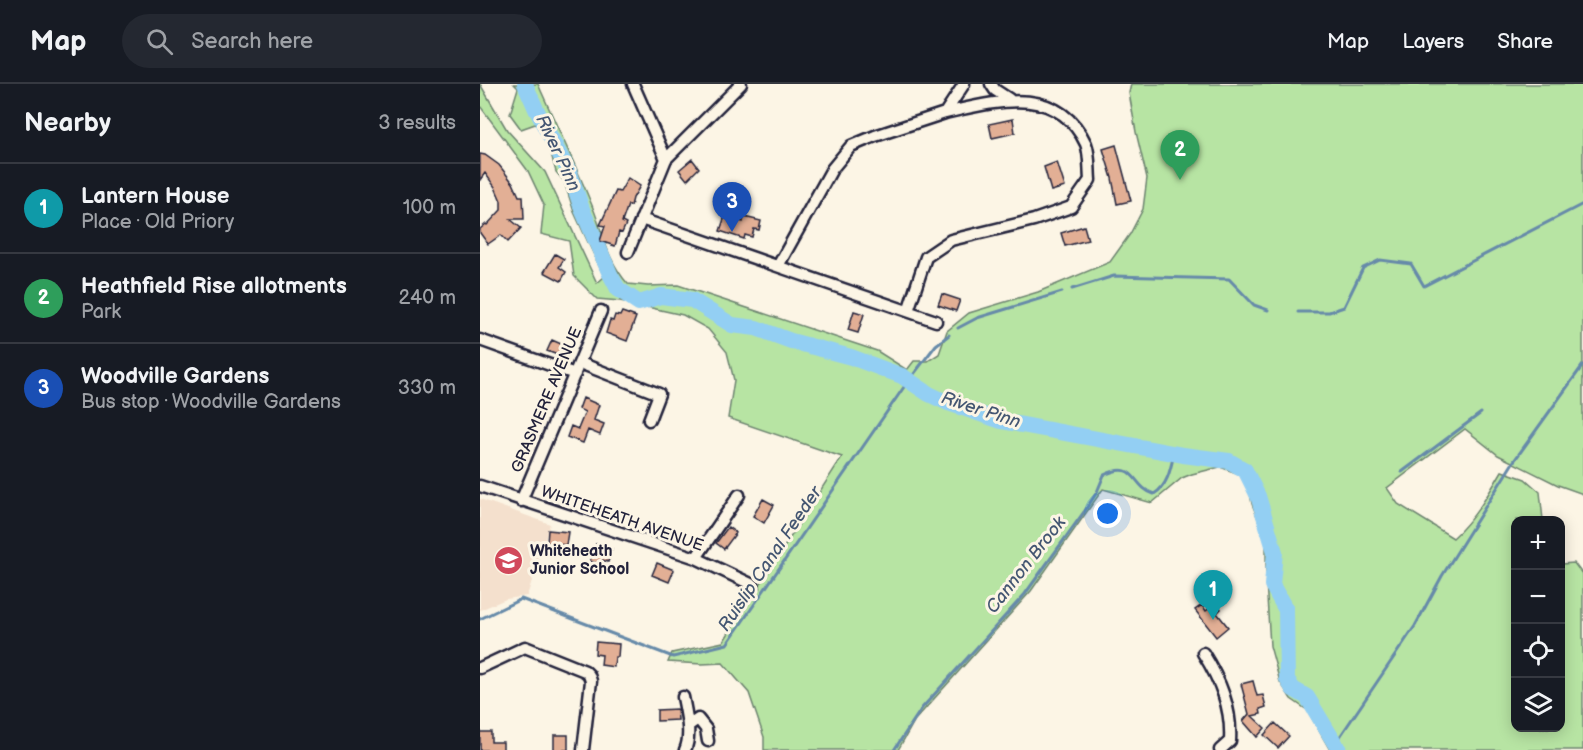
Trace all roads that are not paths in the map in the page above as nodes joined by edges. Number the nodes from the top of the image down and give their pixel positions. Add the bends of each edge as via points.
1 (633, 84) edge
2 (741, 84) edge
3 (964, 84) edge
4 (991, 84) edge
5 (1009, 99) junction
6 (945, 113) junction
7 (666, 159) junction
8 (641, 219) junction
9 (628, 252) dead end
10 (778, 266) junction
11 (601, 311) dead end
12 (908, 311) junction
13 (936, 321) dead end
14 (480, 340) edge
15 (579, 363) junction
16 (574, 374) junction
17 (650, 420) dead end
18 (480, 486) edge
19 (739, 495) dead end
20 (521, 501) junction
21 (696, 558) junction
22 (753, 585) dead end
23 (1203, 653) dead end
24 (480, 668) edge
25 (683, 697) dead end
26 (687, 726) junction
27 (708, 741) dead end
28 (583, 750) edge
29 (685, 750) edge
30 (1220, 750) edge

1 - 7 street
2 - 7 street
3 - 6 street
4 - 5 street
5 - 6 street
5 - 12 street via 1047,102 1071,118 1087,146 1090,180 1071,207 951,240 926,257
6 - 10 street via 851,146 832,169
7 - 8 street
8 - 9 street
8 - 10 street
10 - 12 street
11 - 15 street, GRASMERE AVENUE
12 - 13 street
14 - 16 street
15 - 16 street, GRASMERE AVENUE
15 - 17 street via 659,394
16 - 20 street, GRASMERE AVENUE
18 - 20 street, WHITEHEATH AVENUE
19 - 21 street
20 - 21 street, WHITEHEATH AVENUE
21 - 22 street, WHITEHEATH AVENUE
23 - 30 street via 1227,701 1230,741
24 - 28 street via 525,647 585,671 591,681
25 - 26 street
26 - 27 street via 698,719 706,729
26 - 29 street

